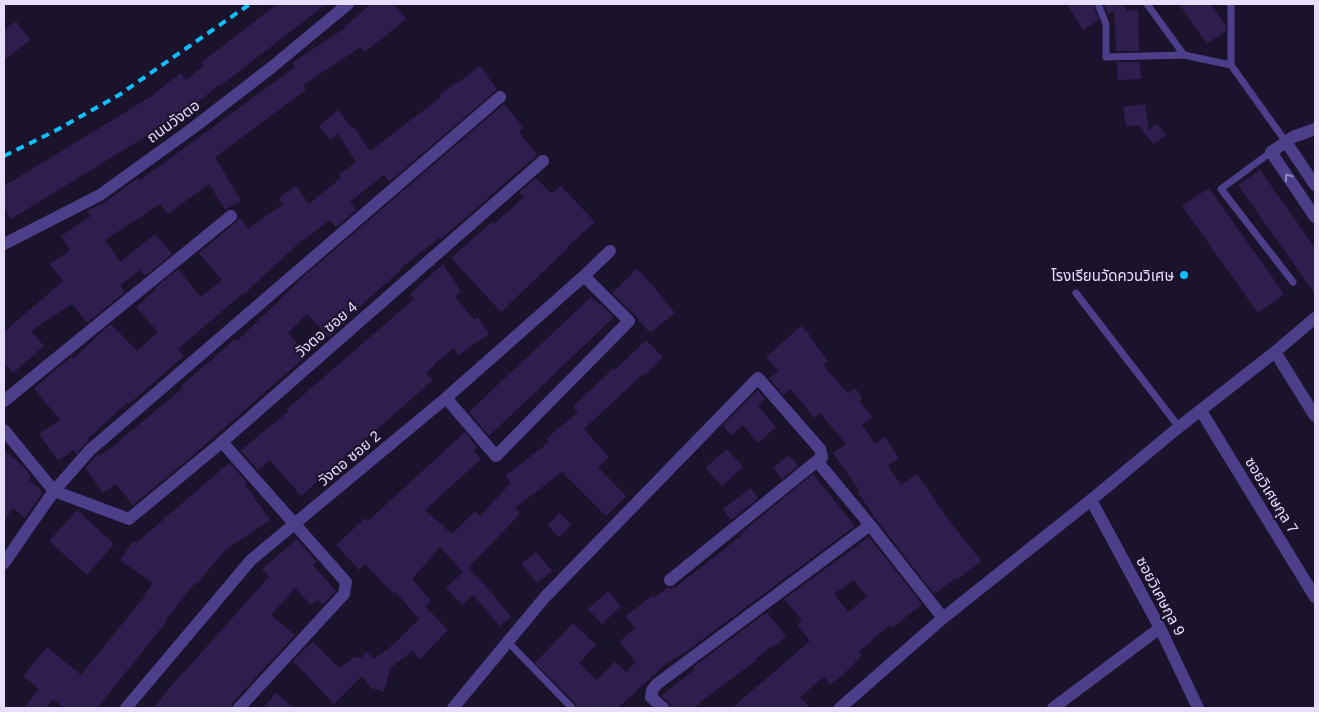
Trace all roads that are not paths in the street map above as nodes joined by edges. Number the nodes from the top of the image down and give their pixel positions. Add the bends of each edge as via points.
1 (348, 4) edge
2 (1098, 4) edge
3 (1147, 4) edge
4 (1230, 4) edge
5 (1184, 55) junction
6 (1231, 65) junction
7 (500, 97) dead end
8 (1315, 129) edge
9 (1286, 142) junction
10 (1271, 152) junction
11 (543, 161) dead end
12 (1315, 185) edge
13 (231, 216) dead end
14 (1315, 217) edge
15 (4, 244) edge
16 (610, 251) dead end
17 (584, 276) junction
18 (1293, 282) dead end
19 (1076, 293) dead end
20 (1315, 318) edge
21 (1275, 352) junction
22 (446, 398) junction
23 (4, 401) edge
24 (1201, 411) junction
25 (1315, 416) edge
26 (1179, 427) junction
27 (4, 430) edge
28 (222, 442) junction
29 (817, 461) junction
30 (54, 491) junction
31 (1091, 500) junction
32 (296, 524) junction
33 (870, 525) junction
34 (4, 563) edge
35 (670, 580) dead end
36 (1315, 596) edge
37 (944, 618) junction
38 (1160, 628) junction
39 (508, 642) junction
40 (126, 708) edge
41 (239, 708) edge
42 (453, 708) edge
43 (572, 708) edge
44 (663, 708) edge
45 (840, 708) edge
46 (1053, 708) edge
47 (1198, 708) edge

1 - 15 street, ถนนวังตอ via 193,128 100,194
2 - 5 lane via 1106,24 1106,57
3 - 5 lane
4 - 6 lane
5 - 6 lane
6 - 9 lane
7 - 30 street via 90,450
8 - 9 street
9 - 10 street
9 - 12 street
14 -> 10 street
10 - 18 lane via 1221,189
11 - 28 street, วังตอ ซอย 4
13 - 23 street
16 - 17 street, วังตอ ซอย 2
17 - 22 street, วังตอ ซอย 2
17 - 22 street via 629,322 496,456
19 - 26 lane
20 - 21 street
21 - 24 street
21 - 25 street
22 - 32 street, วังตอ ซอย 2
24 - 26 street
24 - 36 street, ซอยวิเศษกุล 7
26 - 31 street
27 - 30 street
28 - 30 street, วังตอ ซอย 4 via 129,519
28 - 32 street
29 - 33 street
29 - 35 street
29 - 39 street via 822,457 820,448 758,378 545,597
30 - 34 street
31 - 37 street
31 - 38 street, ซอยวิเศษกุล 9
32 - 40 street, วังตอ ซอย 2 via 251,560
32 - 41 street via 346,582 344,594
33 - 37 street
33 - 44 street via 657,684 651,697
37 - 45 street
38 - 46 street
38 - 47 street, ซอยวิเศษกุล 9
39 - 42 street
39 - 43 lane

